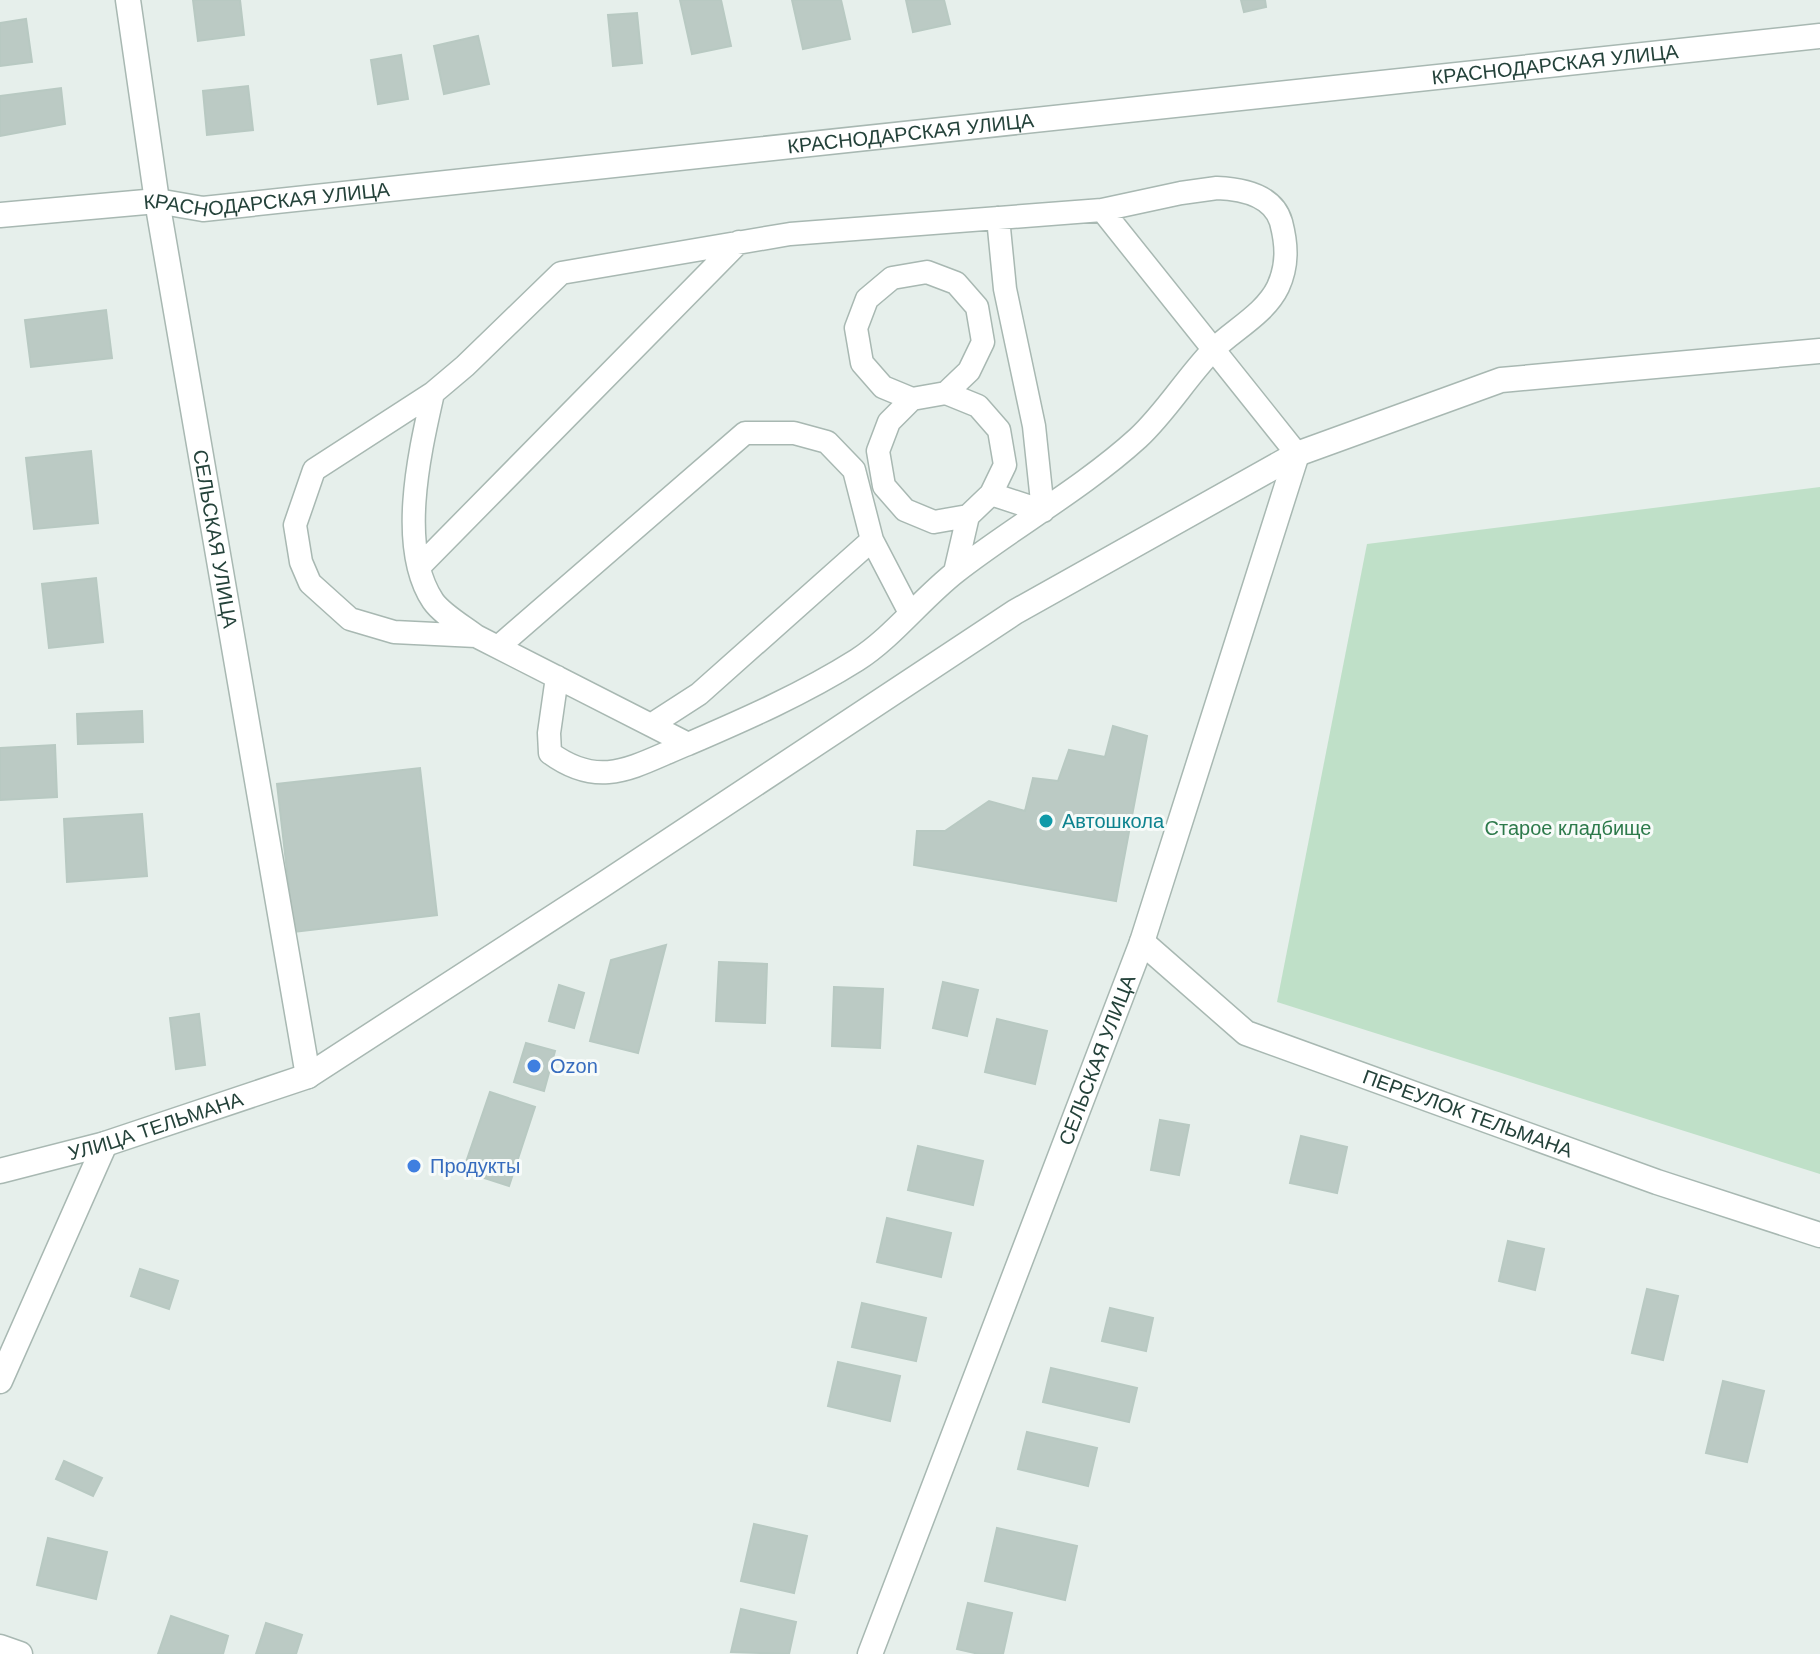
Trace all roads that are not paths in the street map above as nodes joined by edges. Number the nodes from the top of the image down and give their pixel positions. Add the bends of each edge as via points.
1 (128, 0) edge
2 (1820, 36) edge
3 (157, 201) junction
4 (1102, 210) junction
5 (0, 215) edge
6 (998, 218) junction
7 (739, 242) junction
8 (1214, 350) junction
9 (1820, 351) edge
10 (433, 393) junction
11 (946, 393) junction
12 (912, 399) junction
13 (1297, 454) junction
14 (991, 494) junction
15 (1043, 511) junction
16 (968, 516) junction
17 (872, 540) junction
18 (419, 567) junction
19 (955, 572) junction
20 (910, 613) junction
21 (476, 636) junction
22 (498, 647) junction
23 (557, 677) junction
24 (651, 725) junction
25 (688, 744) junction
26 (1142, 942) junction
27 (308, 1076) junction
28 (105, 1144) junction
29 (0, 1171) edge
30 (1820, 1235) edge
31 (0, 1381) edge
32 (0, 1647) edge
33 (20, 1654) edge
34 (870, 1654) edge

1 - 3 street, СЕЛЬСКАЯ УЛИЦА
2 - 3 street, КРАСНОДАРСКАЯ УЛИЦА via 203,209
3 - 5 street, КРАСНОДАРСКАЯ УЛИЦА
3 - 27 street, СЕЛЬСКАЯ УЛИЦА
4 - 6 lane
4 - 8 lane
4 - 8 lane via 1217,188 1258,196 1277,211 1287,243 1277,289
6 - 7 lane
6 - 15 lane via 1005,289 1034,426
7 - 10 lane via 561,273
7 - 18 lane
8 - 13 lane
8 - 15 lane via 1138,437
9 - 13 street, УЛИЦА ТЕЛЬМАНА via 1501,380
10 - 18 lane via 415,495
10 - 21 lane via 314,470 295,525 301,562 310,583 350,619 394,632
11 - 12 lane
11 - 12 lane via 969,371 983,342 977,307 956,283 927,272 892,278 867,299 856,328 862,363 883,387
11 - 14 lane via 978,406 999,430 1005,465
12 - 16 lane via 889,422 878,451 884,486 905,510 934,522
13 - 26 street, СЕЛЬСКАЯ УЛИЦА
13 - 27 street, УЛИЦА ТЕЛЬМАНА via 1015,612
14 - 15 lane
14 - 16 lane
15 - 19 lane
16 - 19 lane
17 - 20 lane
17 - 22 lane via 854,470 827,442 794,433 745,433
17 - 24 lane via 699,694
18 - 21 lane via 433,602
19 - 20 lane
20 - 25 lane via 860,658 780,705
21 - 22 lane
22 - 23 lane
23 - 24 lane
23 - 25 lane via 550,753 566,765 590,774 613,773
24 - 25 lane
26 - 30 street, ПЕРЕУЛОК ТЕЛЬМАНА via 1246,1033 1657,1182
26 - 34 street, СЕЛЬСКАЯ УЛИЦА
27 - 28 street, УЛИЦА ТЕЛЬМАНА
28 - 29 street, УЛИЦА ТЕЛЬМАНА
28 - 31 street
32 - 33 street

